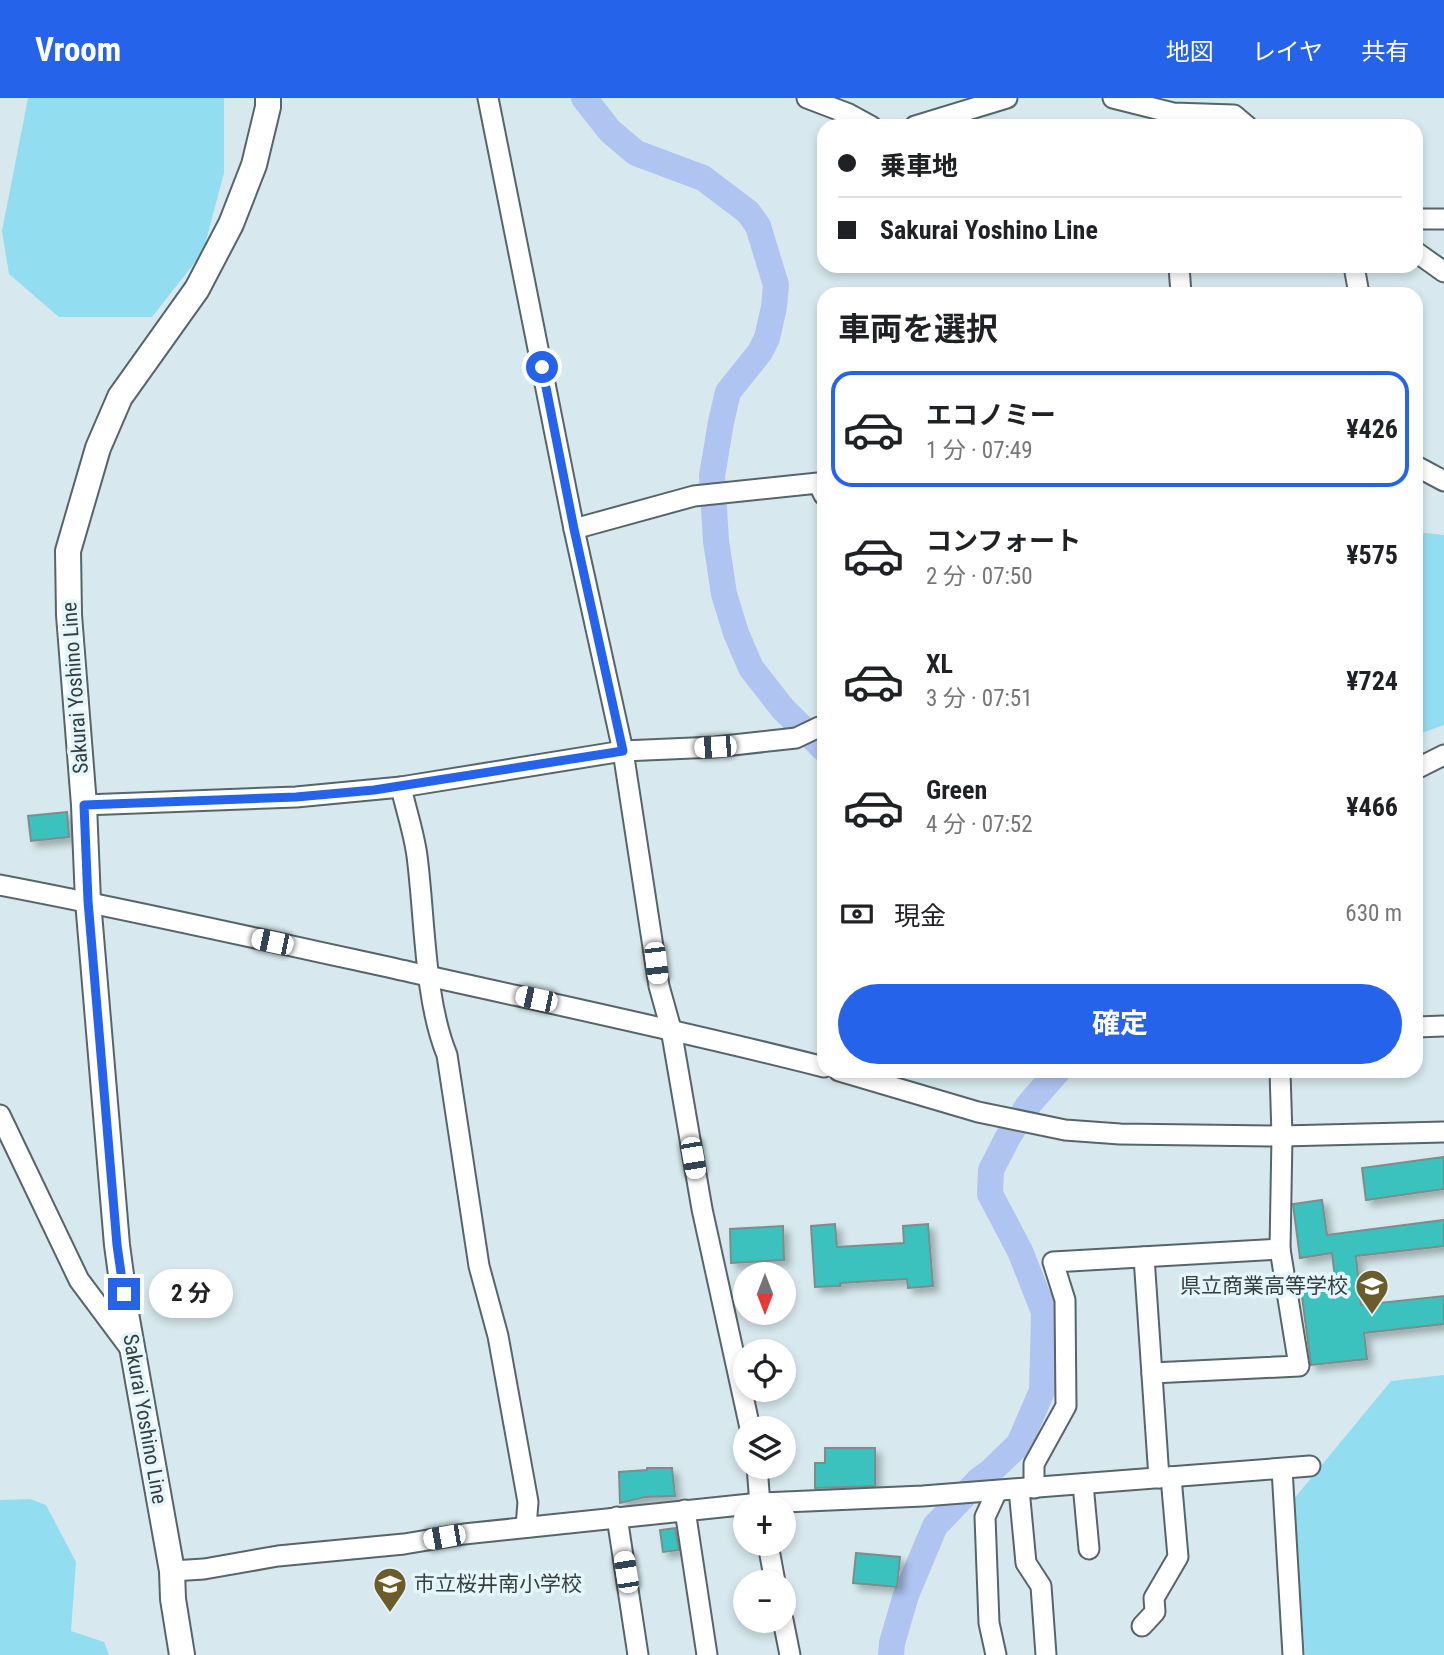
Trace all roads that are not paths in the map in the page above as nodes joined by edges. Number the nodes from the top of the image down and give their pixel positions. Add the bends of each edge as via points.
1 (268, 98) edge
2 (488, 98) edge
3 (807, 98) edge
4 (1007, 98) edge
5 (1113, 98) edge
6 (858, 119) edge
7 (938, 119) edge
8 (1170, 119) edge
9 (1185, 119) edge
10 (1239, 119) edge
11 (1423, 219) edge
12 (1444, 219) edge
13 (1423, 258) edge
14 (1444, 272) edge
15 (1423, 470) edge
16 (1444, 481) edge
17 (817, 483) edge
18 (574, 529) junction
19 (817, 729) edge
20 (623, 751) junction
21 (1444, 755) edge
22 (1423, 766) edge
23 (401, 787) junction
24 (84, 805) junction
25 (0, 885) edge
26 (88, 901) junction
27 (430, 976) junction
28 (1423, 1027) edge
29 (1444, 1027) edge
30 (671, 1029) junction
31 (817, 1065) edge
32 (863, 1078) edge
33 (1280, 1078) edge
34 (0, 1115) edge
35 (1444, 1132) edge
36 (1282, 1136) junction
37 (1280, 1249) junction
38 (1144, 1257) junction
39 (135, 1354) junction
40 (1152, 1373) junction
41 (747, 1416) edge
42 (1310, 1466) dead end
43 (1282, 1469) junction
44 (1165, 1478) junction
45 (1083, 1484) junction
46 (1026, 1489) junction
47 (997, 1490) junction
48 (796, 1502) edge
49 (733, 1506) edge
50 (685, 1510) junction
51 (617, 1517) junction
52 (526, 1527) junction
53 (1089, 1549) dead end
54 (172, 1571) junction
55 (1142, 1626) dead end
56 (786, 1633) edge
57 (182, 1655) edge
58 (638, 1655) edge
59 (707, 1655) edge
60 (790, 1655) edge
61 (996, 1655) edge
62 (1046, 1655) edge
63 (1293, 1655) edge

1 - 24 main road, Sakurai Yoshino Line via 254,164 231,224 197,289 120,397 98,448 68,551
2 - 18 street
3 - 6 street
4 - 7 street
5 - 8 street
9 - 10 street via 1234,115
11 - 12 street
13 - 14 street
15 - 16 street
17 - 18 street via 694,496
18 - 20 street
19 - 20 street via 796,738
20 - 23 street
20 - 30 street via 659,986
21 - 22 street
23 - 24 street via 296,797
23 - 27 street via 417,853
24 - 26 main road, Sakurai Yoshino Line
25 - 26 street
26 - 27 street
26 - 39 main road, Sakurai Yoshino Line via 117,1245
27 - 30 street
27 - 52 street via 480,1266 525,1482
28 - 29 street
30 - 31 street
30 - 41 street via 702,1209
32 - 36 street via 978,1112 1065,1130
33 - 36 street
34 - 39 street via 79,1280
35 - 36 street
36 - 37 street
37 - 38 street
37 - 40 street via 1299,1366
38 - 40 street
38 - 46 street via 1053,1262 1065,1300 1066,1406 1034,1464
39 - 54 main road, Sakurai Yoshino Line
40 - 44 street
42 - 43 street
43 - 44 street
43 - 63 street
44 - 45 street
44 - 55 street via 1178,1557 1154,1598 1155,1612
45 - 46 street
45 - 53 street
46 - 47 street
46 - 62 street via 1026,1563 1041,1586
47 - 48 street
47 - 61 street via 985,1517 989,1623
49 - 50 street
50 - 51 street
50 - 59 street
51 - 52 street
51 - 58 street
52 - 54 street
54 - 57 main road, Sakurai Yoshino Line
56 - 60 street

